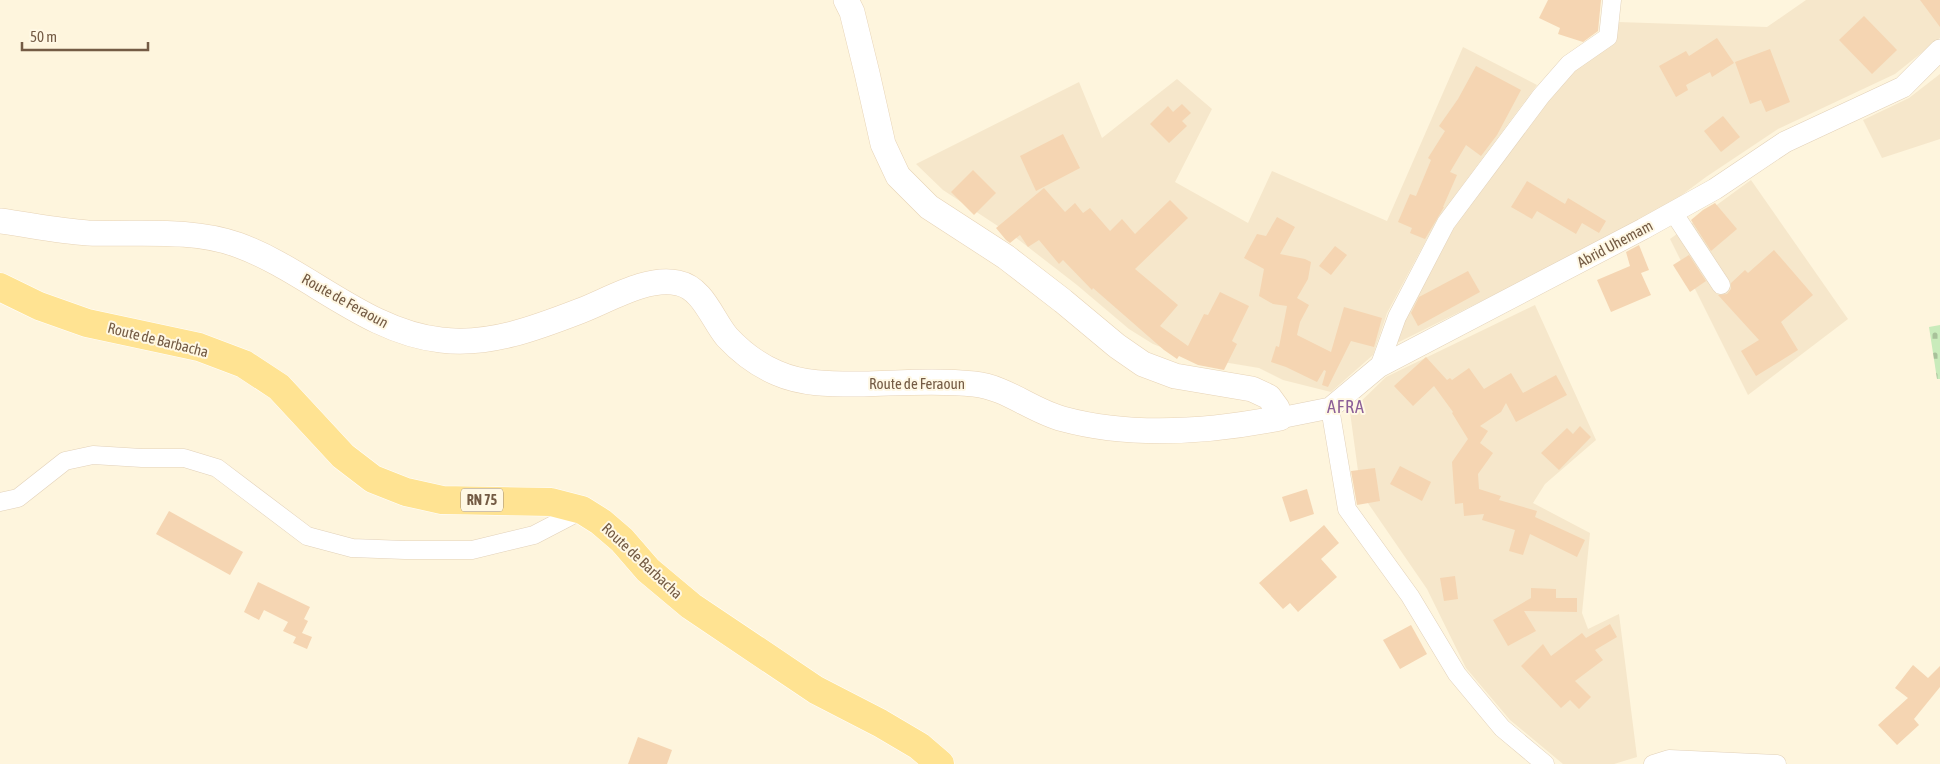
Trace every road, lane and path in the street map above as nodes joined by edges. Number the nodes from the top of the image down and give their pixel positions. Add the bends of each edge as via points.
1 (846, 0) edge
2 (1612, 0) edge
3 (1940, 50) edge
4 (1673, 212) junction
5 (0, 221) edge
6 (1721, 286) dead end
7 (0, 287) edge
8 (1379, 367) junction
9 (1330, 408) junction
10 (1280, 418) junction
11 (0, 502) edge
12 (582, 510) junction
13 (940, 764) edge
14 (1545, 764) edge
15 (1653, 764) edge
16 (1777, 764) edge

1 - 10 main road via 865,64 882,144 898,176 929,207 1006,257 1143,364 1175,376 1252,389 1269,397
2 - 8 street via 1608,37 1569,64 1552,83 1446,223 1396,317
3 - 4 street, Abrid Uhemam via 1903,87 1785,142 1715,189
4 - 6 street
4 - 8 street, Abrid Uhemam
5 - 10 main road, Route de Feraoun via 90,233 200,236 236,244 282,265 381,323 413,335 442,340 481,341 515,334 580,312 630,290 662,282 681,283 699,296 727,337 750,359 778,374 807,382 979,384 1058,418 1122,431 1192,429
7 - 12 main road, Route de Barbacha / RN 75 via 39,306 88,323 199,348 244,364 279,387 343,456 373,479 406,492 442,500 550,502
8 - 9 street, Abrid Uhemam
9 - 10 street, Abrid Uhemam
9 - 14 street via 1347,509 1410,596 1457,674 1502,728
11 - 12 street via 18,498 64,461 93,455 184,458 217,468 307,536 352,548 472,550 534,536
12 - 13 main road, Route de Barbacha / RN 75 via 622,540 648,570 698,611 816,690 919,746
15 - 16 street via 1668,759

